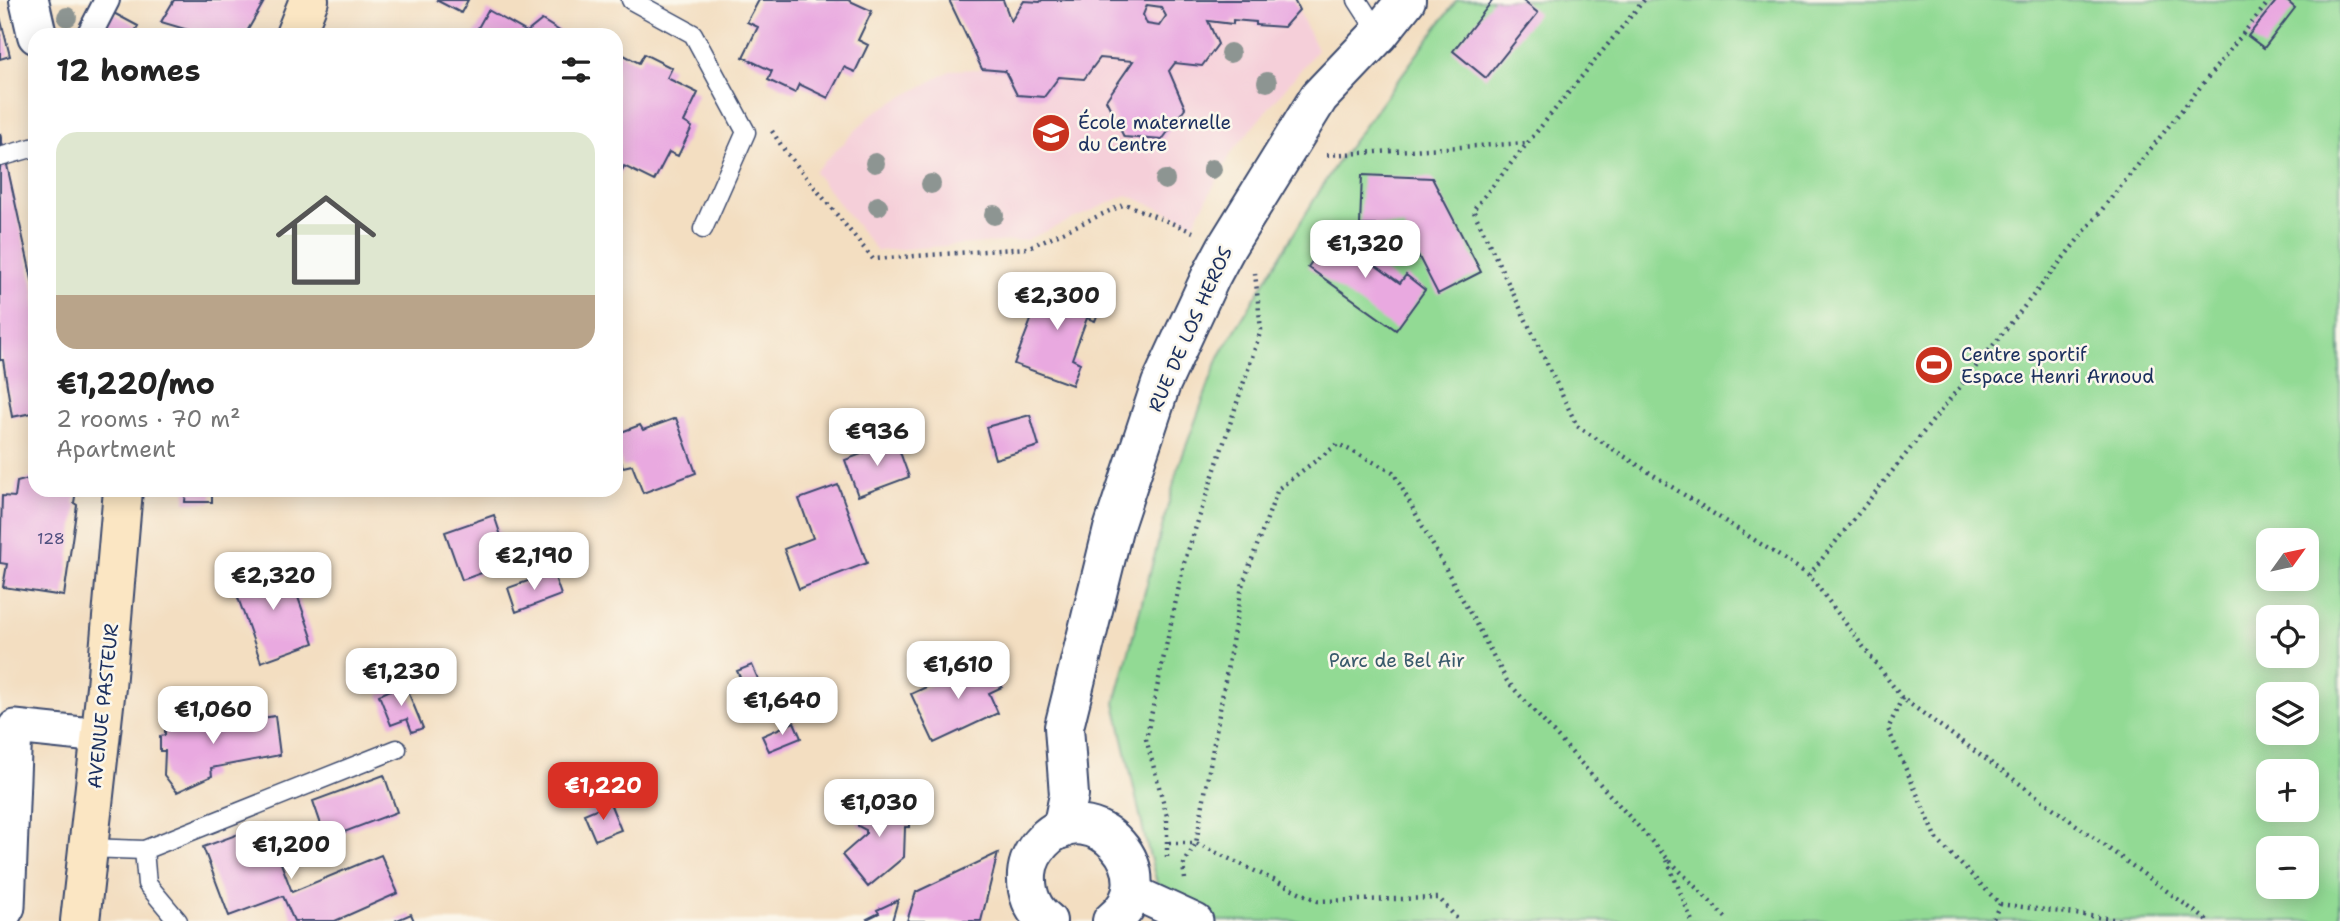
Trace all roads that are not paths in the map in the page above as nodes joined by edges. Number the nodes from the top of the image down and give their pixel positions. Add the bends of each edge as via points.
1 (29, 0) edge
2 (107, 0) edge
3 (309, 0) edge
4 (1357, 0) edge
5 (1406, 0) edge
6 (645, 3) edge
7 (35, 28) edge
8 (93, 28) edge
9 (298, 28) edge
10 (1378, 34) junction
11 (28, 150) edge
12 (0, 157) edge
13 (703, 229) dead end
14 (122, 497) edge
15 (100, 736) junction
16 (397, 749) dead end
17 (1062, 829) junction
18 (87, 848) junction
19 (144, 850) junction
20 (1135, 906) edge
21 (0, 920) edge
22 (80, 921) edge
23 (178, 921) edge
24 (1047, 921) edge
25 (1196, 921) edge

1 - 7 street
2 - 8 street
3 - 9 main road
4 - 10 lane
5 - 10 street, RUE DE LOS HEROS
6 - 13 lane via 693,34 746,132
10 - 17 street, RUE DE LOS HEROS via 1319,97 1240,254 1161,384 1113,529 1063,727 1069,795
11 - 12 lane
14 - 15 main road, AVENUE PASTEUR
15 - 18 main road, AVENUE PASTEUR
15 - 21 street via 15,727 8,907
16 - 19 lane
17 - 20 street via 1094,828 1121,846 1132,875
17 - 24 street via 1034,851 1027,868 1032,904
18 - 19 lane
18 - 22 main road, AVENUE PASTEUR
19 - 23 lane via 147,884
20 - 25 street

